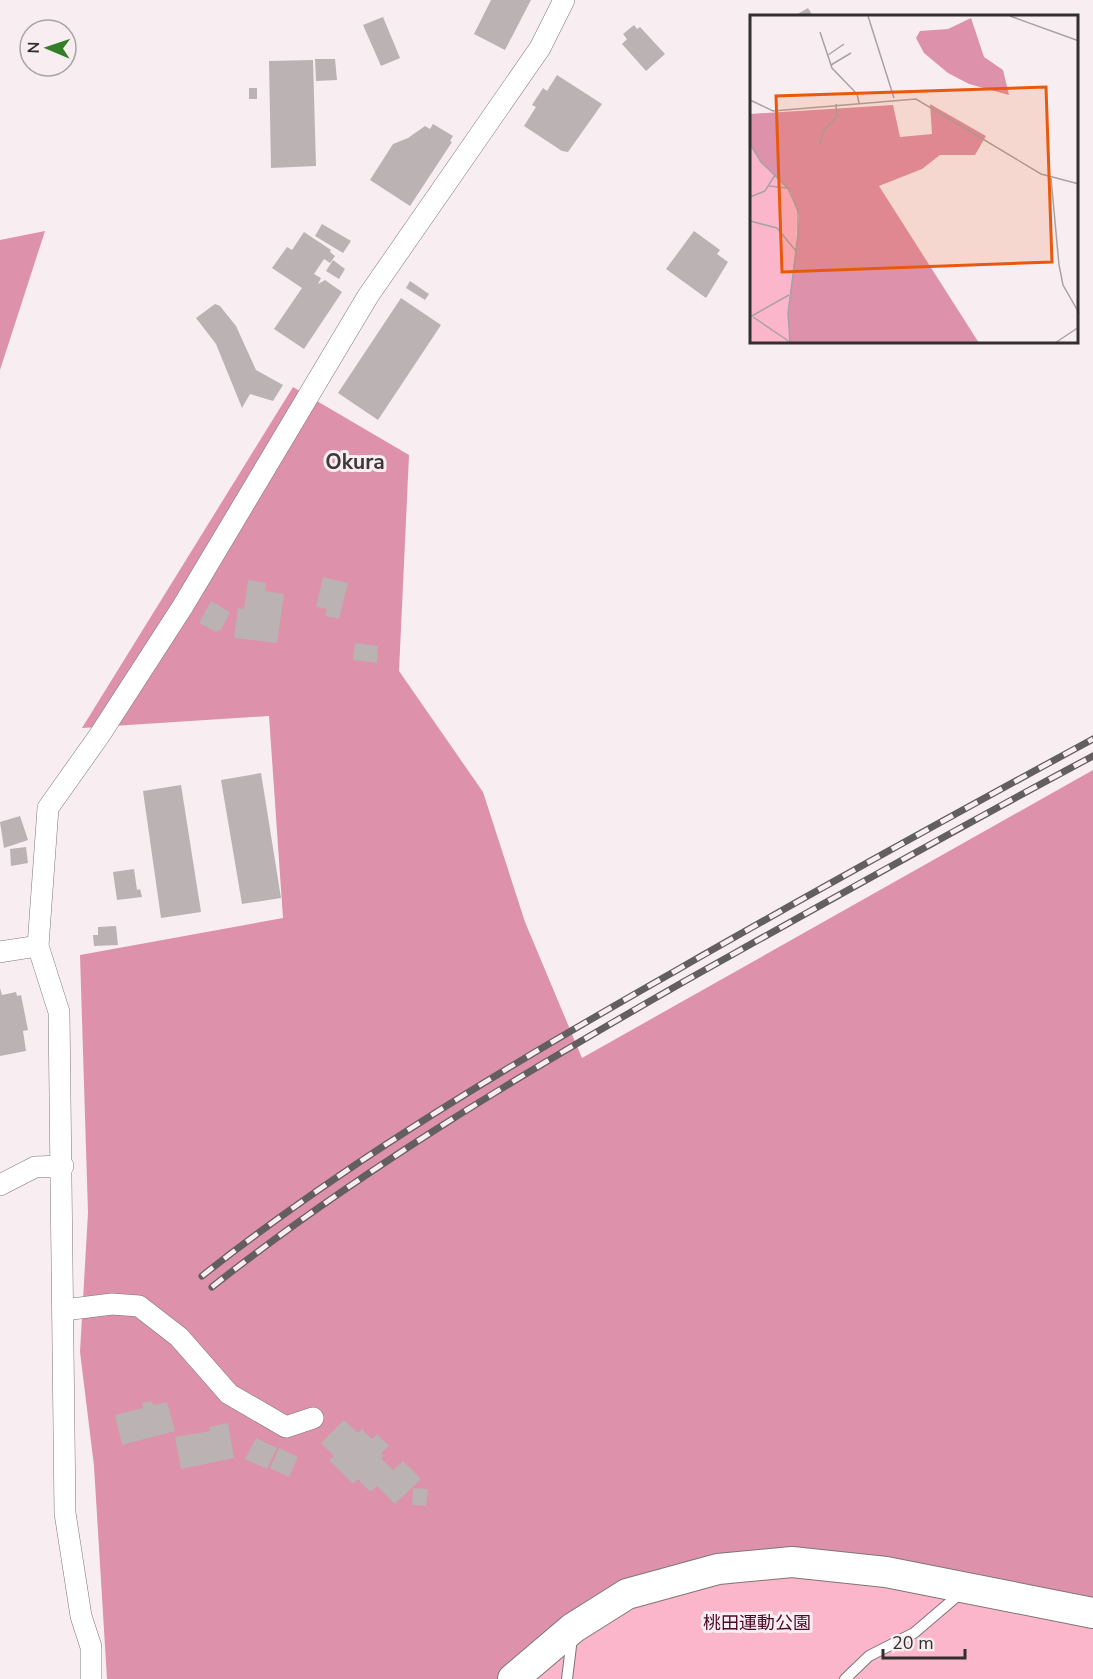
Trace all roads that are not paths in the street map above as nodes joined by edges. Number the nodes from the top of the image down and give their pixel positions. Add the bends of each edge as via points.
1 (564, 0) edge
2 (38, 946) junction
3 (0, 952) edge
4 (63, 1166) junction
5 (0, 1185) edge
6 (64, 1310) junction
7 (313, 1418) dead end
8 (967, 1588) junction
9 (1093, 1613) edge
10 (573, 1629) junction
11 (91, 1679) edge
12 (513, 1679) edge
13 (567, 1679) edge
14 (845, 1679) edge

1 - 2 street via 540,48 368,296 183,606 48,808
2 - 3 street
2 - 4 street via 59,1012
4 - 5 street via 35,1167
4 - 6 street
6 - 7 street via 112,1304 139,1306 179,1337 229,1394 286,1427
6 - 11 street via 65,1513 81,1616 91,1647
8 - 9 street
8 - 10 street via 886,1572 792,1562 729,1568 627,1594
8 - 14 lane via 914,1633 869,1656
10 - 12 street
10 - 13 lane

